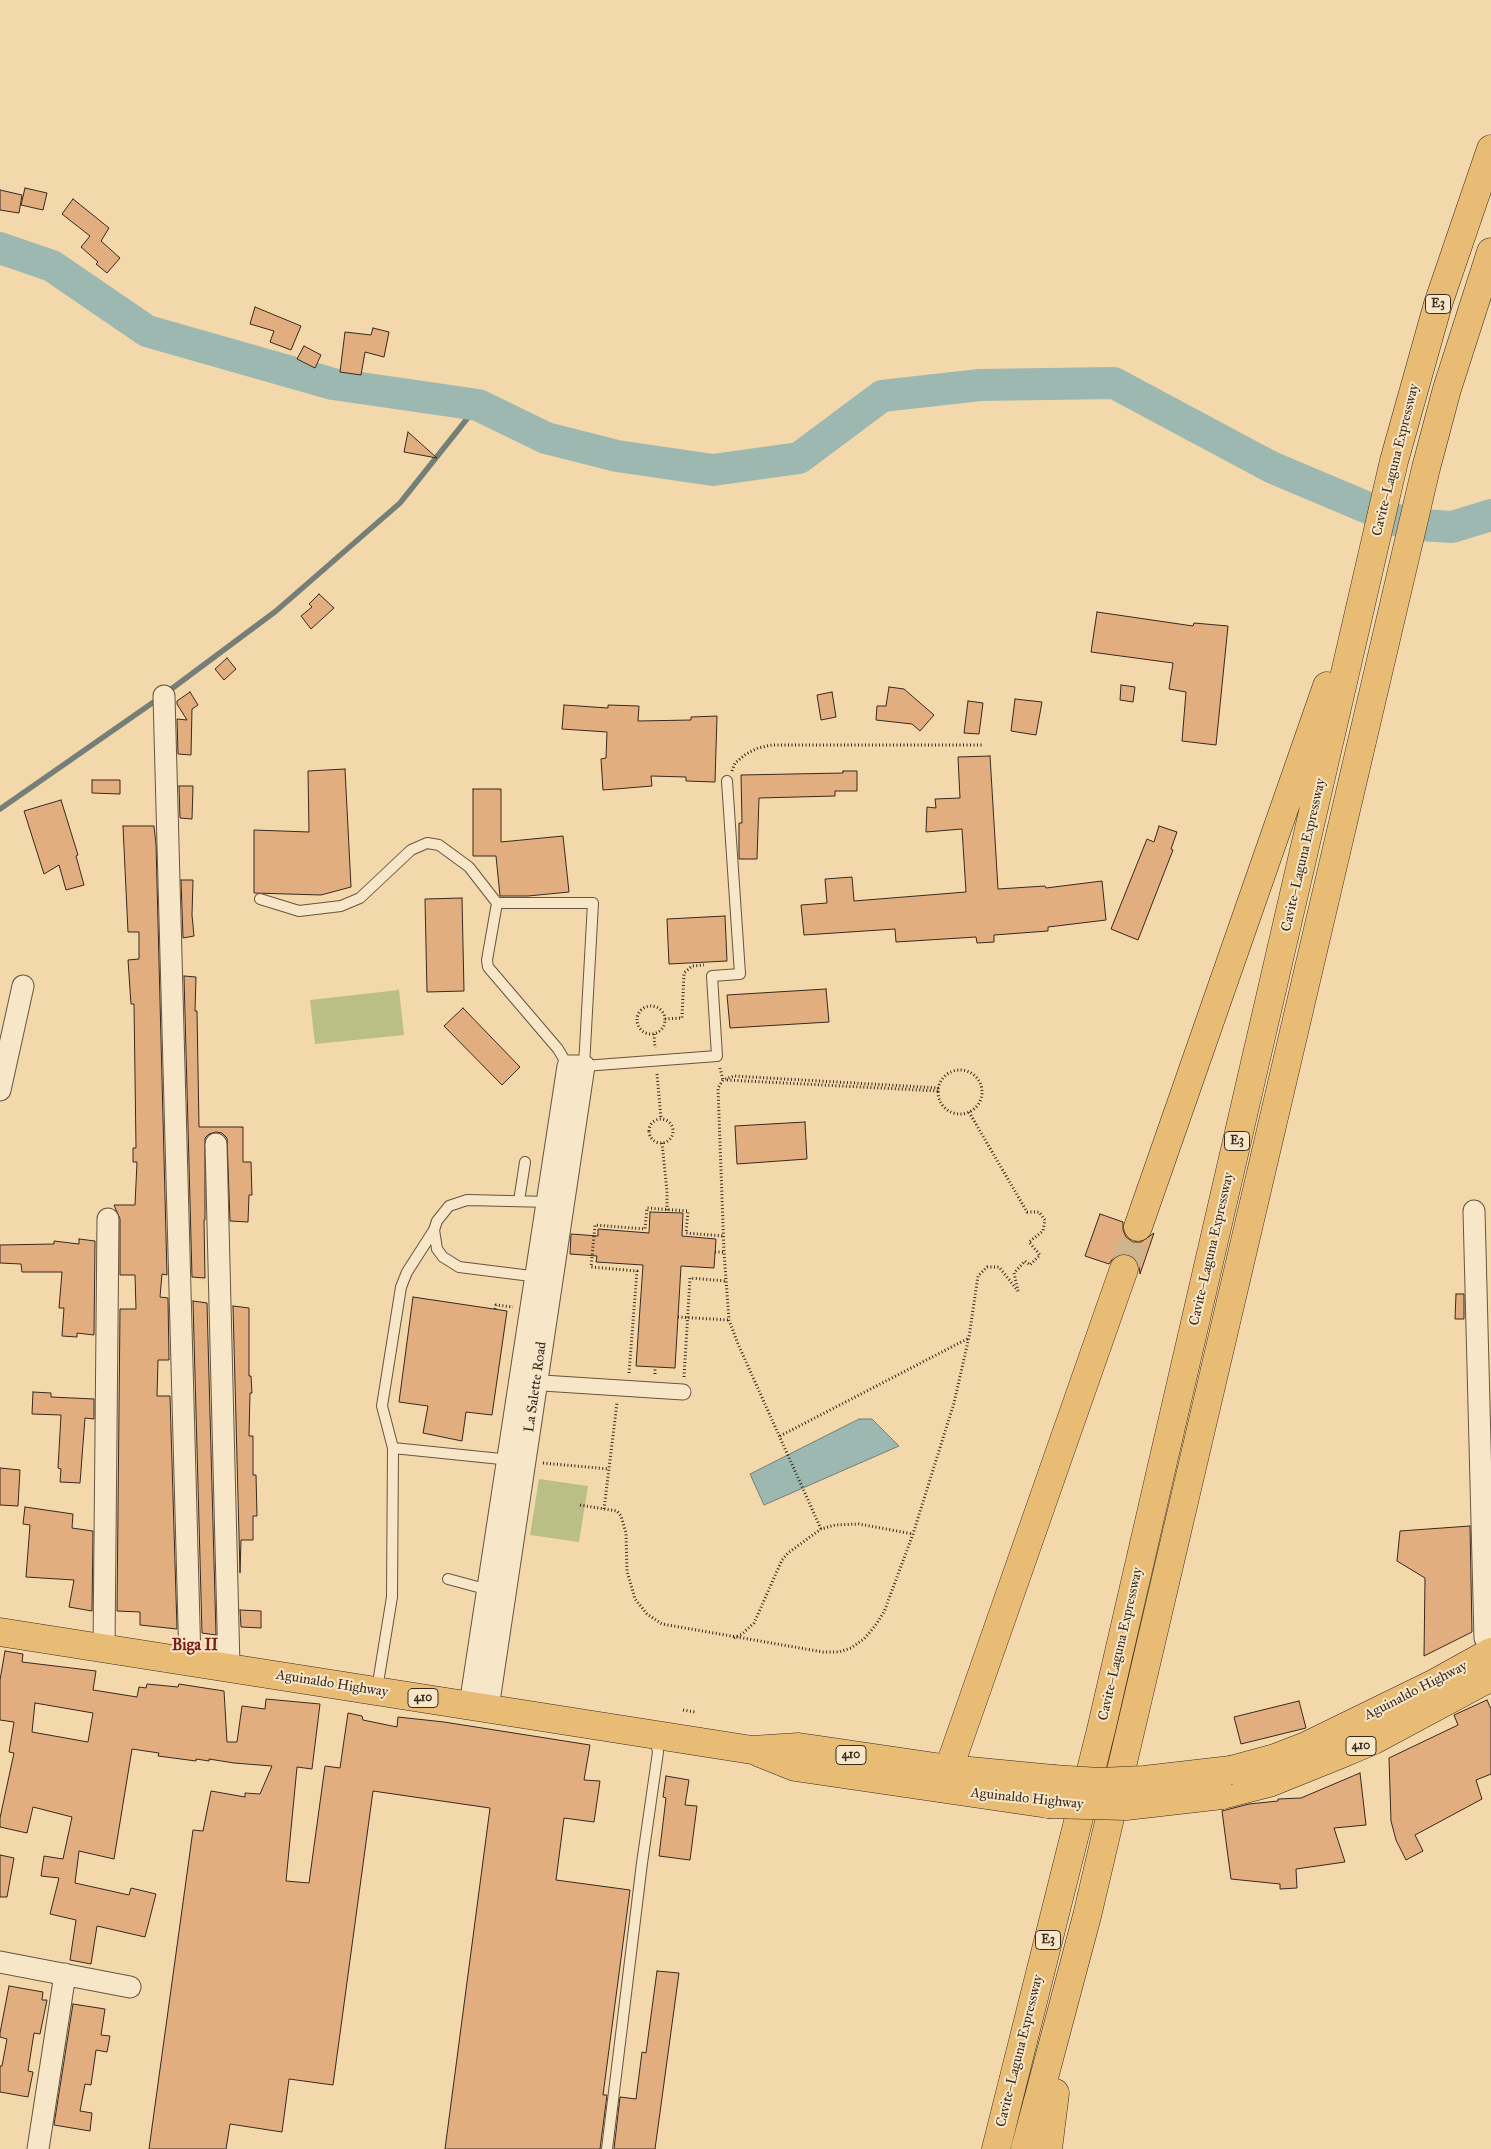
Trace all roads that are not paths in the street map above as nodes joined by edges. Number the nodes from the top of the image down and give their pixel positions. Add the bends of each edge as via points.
1 (1491, 149) edge
2 (1491, 252) edge
3 (1374, 553) junction
4 (164, 696) dead end
5 (727, 781) road end
6 (260, 899) dead end
7 (497, 903) junction
8 (23, 986) dead end
9 (576, 1066) junction
10 (0, 1090) edge
11 (216, 1144) dead end
12 (525, 1162) dead end
13 (519, 1201) junction
14 (555, 1203) junction
15 (1474, 1211) dead end
16 (108, 1219) dead end
17 (1138, 1227) tunnel mouth
18 (434, 1230) junction
19 (1124, 1269) tunnel mouth
20 (544, 1278) junction
21 (529, 1382) junction
22 (683, 1392) road end
23 (392, 1448) junction
24 (517, 1460) junction
25 (448, 1579) dead end
26 (489, 1590) junction
27 (0, 1632) edge
28 (1491, 1646) edge
29 (104, 1648) junction
30 (1491, 1652) edge
31 (190, 1661) junction
32 (229, 1667) junction
33 (1491, 1677) edge
34 (376, 1691) junction
35 (479, 1707) junction
36 (655, 1736) junction
37 (946, 1778) junction
38 (1226, 1783) junction
39 (1087, 1916) junction
40 (0, 1962) edge
41 (65, 1974) junction
42 (130, 1987) dead end
43 (38, 2149) edge
44 (606, 2149) edge
45 (996, 2149) edge
46 (1025, 2149) edge
47 (1048, 2149) edge

1 - 3 main road, Cavite–Laguna Expressway / E3 via 1438,304 1394,461
2 - 39 main road, Cavite–Laguna Expressway / E3 via 1452,371 1426,468
3 - 17 main road
3 - 45 main road, Cavite–Laguna Expressway / E3 via 1101,1730
4 - 31 street
5 - 9 lane via 740,974 712,976 717,1056
6 - 7 lane via 299,911 340,906 360,898 411,850 427,843 439,845 470,867
7 - 9 lane via 488,967
7 - 9 lane via 593,903
8 - 10 street
9 - 14 street, La Salette Road
11 - 32 street
12 - 13 lane
13 - 14 lane
13 - 18 lane via 457,1202 442,1213
14 - 20 street, La Salette Road
15 - 28 street via 1485,1638
16 - 29 street
18 - 20 lane via 437,1249 450,1263 473,1270
18 - 23 lane via 401,1287 382,1406
19 - 37 main road
20 - 21 street, La Salette Road
21 - 22 street
21 - 24 street, La Salette Road
23 - 24 lane
23 - 34 lane via 392,1597
24 - 26 street, La Salette Road
24 - 35 street, La Salette Road
25 - 26 lane
26 - 35 street, La Salette Road
27 - 29 main road, Aguinaldo Highway / 410
29 - 31 main road, Aguinaldo Highway / 410
30 - 38 main road, Aguinaldo Highway / 410 via 1435,1684
31 - 32 main road, Aguinaldo Highway / 410
32 - 34 main road, Aguinaldo Highway / 410
33 - 38 main road, Aguinaldo Highway / 410 via 1382,1736 1269,1783
34 - 35 main road, Aguinaldo Highway / 410
35 - 36 main road, Aguinaldo Highway / 410
36 - 37 main road, Aguinaldo Highway / 410 via 752,1750 799,1747
36 - 44 lane via 658,1752
37 - 38 main road, Aguinaldo Highway / 410, bridge via 1051,1791 1126,1806 1175,1802
39 - 46 main road, Cavite–Laguna Expressway / E3
39 - 47 main road via 1057,2076
40 - 41 street
41 - 42 street
41 - 43 street

